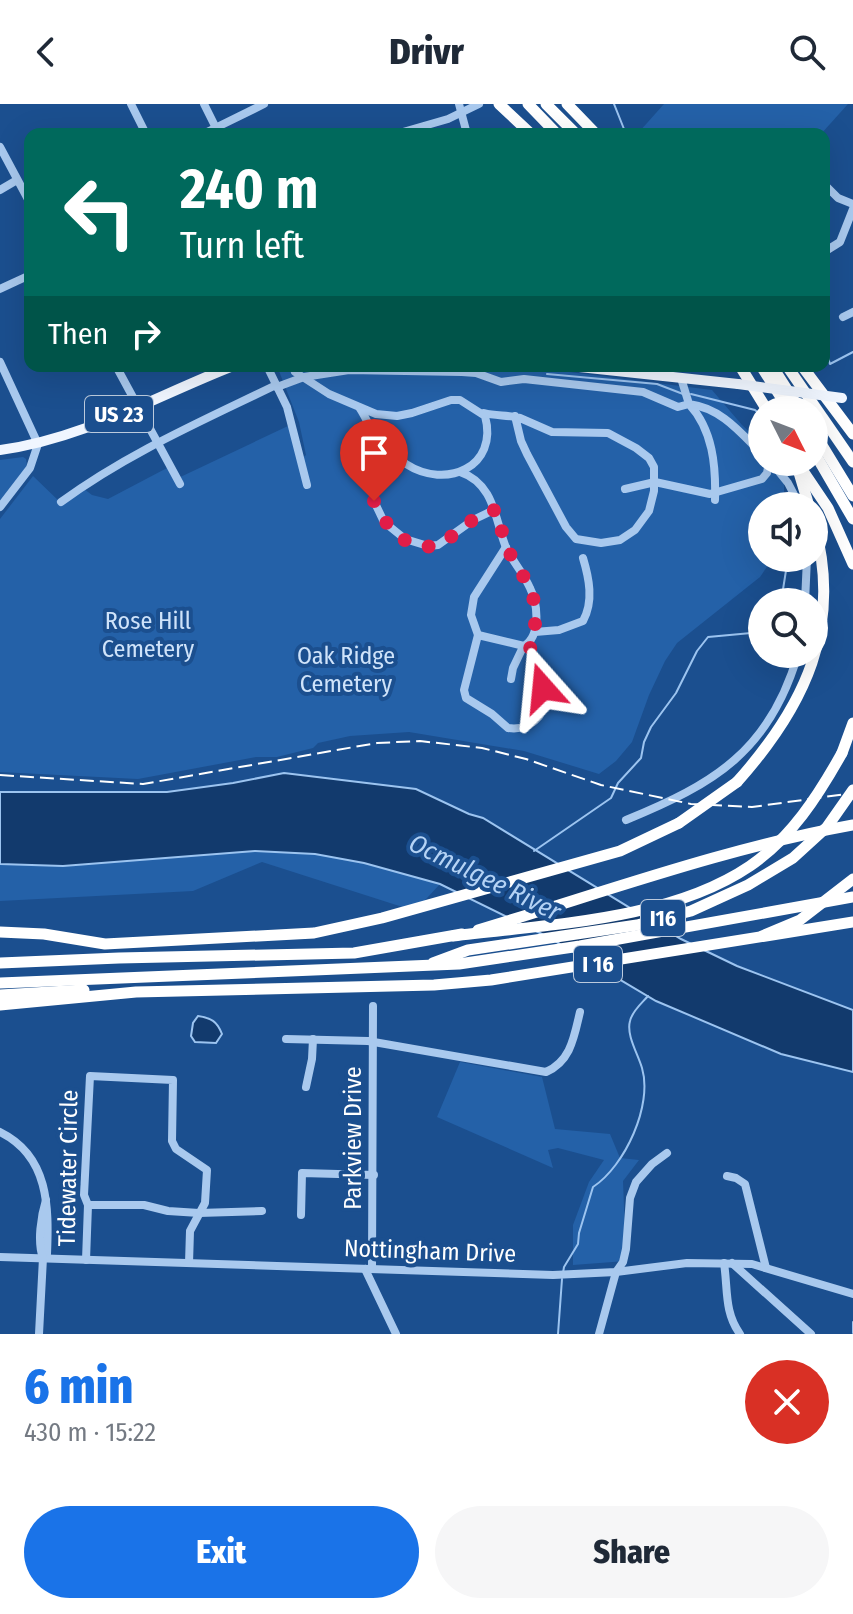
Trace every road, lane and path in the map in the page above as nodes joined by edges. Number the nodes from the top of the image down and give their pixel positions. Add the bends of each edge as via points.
1 (131, 104) edge
2 (204, 104) edge
3 (263, 104) edge
4 (479, 104) edge
5 (499, 104) edge
6 (546, 104) edge
7 (567, 104) edge
8 (528, 105) edge
9 (460, 109) edge
10 (143, 128) edge
11 (216, 128) joint
12 (411, 128) edge
13 (525, 128) edge
14 (551, 128) edge
15 (570, 128) edge
16 (590, 128) edge
17 (0, 147) edge
18 (17, 180) junction
19 (0, 190) edge
20 (830, 190) edge
21 (24, 192) edge
22 (853, 206) edge
23 (830, 248) edge
24 (24, 278) edge
25 (0, 289) edge
26 (853, 312) edge
27 (843, 317) dead end
28 (0, 362) edge
29 (119, 372) edge
30 (219, 372) edge
31 (270, 372) edge
32 (295, 372) dead end
33 (333, 372) edge
34 (461, 372) edge
35 (626, 372) edge
36 (744, 372) edge
37 (765, 372) edge
38 (776, 372) edge
39 (791, 372) edge
40 (806, 372) edge
41 (304, 377) junction
42 (681, 378) junction
43 (277, 386) junction
44 (758, 396) edge
45 (780, 396) edge
46 (791, 396) edge
47 (847, 399) edge
48 (689, 404) junction
49 (138, 406) junction
50 (359, 407) junction
51 (484, 413) junction
52 (376, 414) junction
53 (515, 416) junction
54 (369, 422) junction
55 (853, 434) edge
56 (375, 437) junction
57 (748, 440) edge
58 (157, 442) junction
59 (38, 444) junction
60 (0, 450) edge
61 (389, 451) junction
62 (828, 455) edge
63 (377, 458) junction
64 (853, 462) edge
65 (472, 466) junction
66 (459, 472) junction
67 (764, 476) edge
68 (806, 476) edge
69 (828, 476) edge
70 (471, 478) junction
71 (655, 482) junction
72 (180, 484) dead end
73 (307, 485) dead end
74 (625, 489) dead end
75 (716, 496) junction
76 (853, 496) edge
77 (61, 502) dead end
78 (0, 507) edge
79 (496, 509) junction
80 (853, 519) edge
81 (506, 547) junction
82 (583, 558) dead end
83 (853, 564) edge
84 (822, 572) edge
85 (535, 632) junction
86 (478, 635) junction
87 (526, 645) junction
88 (793, 668) edge
89 (511, 679) dead end
90 (853, 723) edge
91 (853, 790) edge
92 (626, 820) dead end
93 (853, 825) edge
94 (853, 879) edge
95 (853, 897) edge
96 (853, 922) edge
97 (0, 932) edge
98 (453, 936) junction
99 (762, 936) junction
100 (0, 963) edge
101 (433, 963) junction
102 (0, 983) edge
103 (136, 992) junction
104 (0, 995) edge
105 (0, 1005) edge
106 (373, 1006) dead end
107 (580, 1012) dead end
108 (286, 1039) dead end
109 (313, 1039) junction
110 (373, 1043) junction
111 (306, 1087) dead end
112 (0, 1132) edge
113 (667, 1153) dead end
114 (374, 1175) junction
115 (727, 1176) dead end
116 (88, 1205) junction
117 (262, 1211) dead end
118 (199, 1213) junction
119 (301, 1215) dead end
120 (0, 1257) edge
121 (43, 1258) junction
122 (86, 1260) junction
123 (189, 1263) junction
124 (728, 1263) junction
125 (766, 1268) junction
126 (369, 1269) junction
127 (616, 1272) junction
128 (853, 1294) edge
129 (39, 1334) edge
130 (396, 1334) edge
131 (599, 1334) edge
132 (740, 1334) edge
133 (811, 1334) edge

1 - 10 street
2 - 11 street
3 - 11 street
4 - 9 street
5 - 13 highway
6 - 15 highway
7 - 16 highway
8 - 14 highway
9 - 12 street
17 - 18 street
18 - 19 street
18 - 21 street
20 - 22 street
22 - 23 street via 840,242
24 - 25 street
26 - 27 street
28 - 59 street
29 - 49 street
30 - 49 main road, US 23
31 - 43 street
32 - 41 street
33 - 41 street
34 - 48 street via 501,382 524,379 643,392 678,407
35 - 42 main road
36 - 44 highway
37 - 45 highway
38 - 46 highway
39 - 64 highway
40 - 55 highway
41 - 43 street
41 - 50 street
42 - 47 main road, bridge
42 - 48 street
43 - 58 street
43 - 73 street
48 - 57 street via 724,417
48 - 75 street via 709,440
49 - 58 street
49 - 59 main road, US 23
50 - 52 street
50 - 54 street
51 - 52 street via 451,400 397,416
51 - 53 street
51 - 65 street via 488,440
52 - 54 street
53 - 71 street via 552,432 614,435 649,458
53 - 71 street via 527,454 576,539 607,543 626,537 649,511
54 - 56 street
56 - 61 street
56 - 63 street
58 - 72 street
58 - 77 street
59 - 60 main road, US 23
59 - 78 street via 30,468
61 - 63 street
61 - 66 street via 420,471
62 - 76 highway
63 - 79 street via 373,490 379,513 412,543 438,545
65 - 66 street
65 - 70 street
66 - 70 street
67 - 75 street
68 - 83 highway via 828,508
69 - 80 highway
70 - 79 street
71 - 74 street
71 - 75 street
79 - 81 street
81 - 85 street via 532,591
81 - 86 street via 474,597 471,615
82 - 85 street via 590,605 583,621
84 - 97 highway, bridge via 817,644 809,673 781,727 737,782 679,823 620,851 314,933 105,944
85 - 87 street
86 - 87 street
86 - 87 street via 465,696 508,728 530,725 546,704
87 - 89 street
88 - 92 street via 779,703 744,753 684,795
90 - 98 highway, bridge via 817,796 791,829 753,864 712,886 599,918
91 - 101 highway, I16, bridge via 827,827 793,858 691,911 637,925 468,950
93 - 98 highway, bridge via 804,834
94 - 99 highway, bridge via 800,920
95 - 101 highway via 550,950
96 - 99 highway, bridge
98 - 100 highway via 354,953
99 - 103 highway, I 16 via 491,980
101 - 102 highway, I16
103 - 104 highway, I 16 via 113,988
103 - 105 highway
106 - 110 street, Parkview Drive
107 - 110 street via 564,1060 546,1072
108 - 109 street
109 - 110 street
109 - 111 street
110 - 114 street, Parkview Drive
112 - 121 street via 28,1154 39,1174 46,1199
113 - 127 street via 636,1182 626,1218 626,1249
114 - 119 street via 302,1173
114 - 126 street, Parkview Drive
115 - 125 street via 745,1184
116 - 118 street via 144,1205
116 - 118 street, Tidewater Circle via 84,1195 90,1076 173,1080 172,1141 207,1170 205,1203
116 - 122 street, Tidewater Circle
117 - 118 street
118 - 123 street, Tidewater Circle via 190,1231
120 - 121 street, Nottingham Drive
121 - 122 street, Nottingham Drive
121 - 129 street
122 - 123 street, Nottingham Drive
123 - 126 street, Nottingham Drive
124 - 125 street, Nottingham Drive
124 - 127 street, Nottingham Drive
124 - 132 street via 730,1320
124 - 133 street
125 - 128 street, Nottingham Drive
126 - 127 street, Nottingham Drive
126 - 130 street
127 - 131 street

